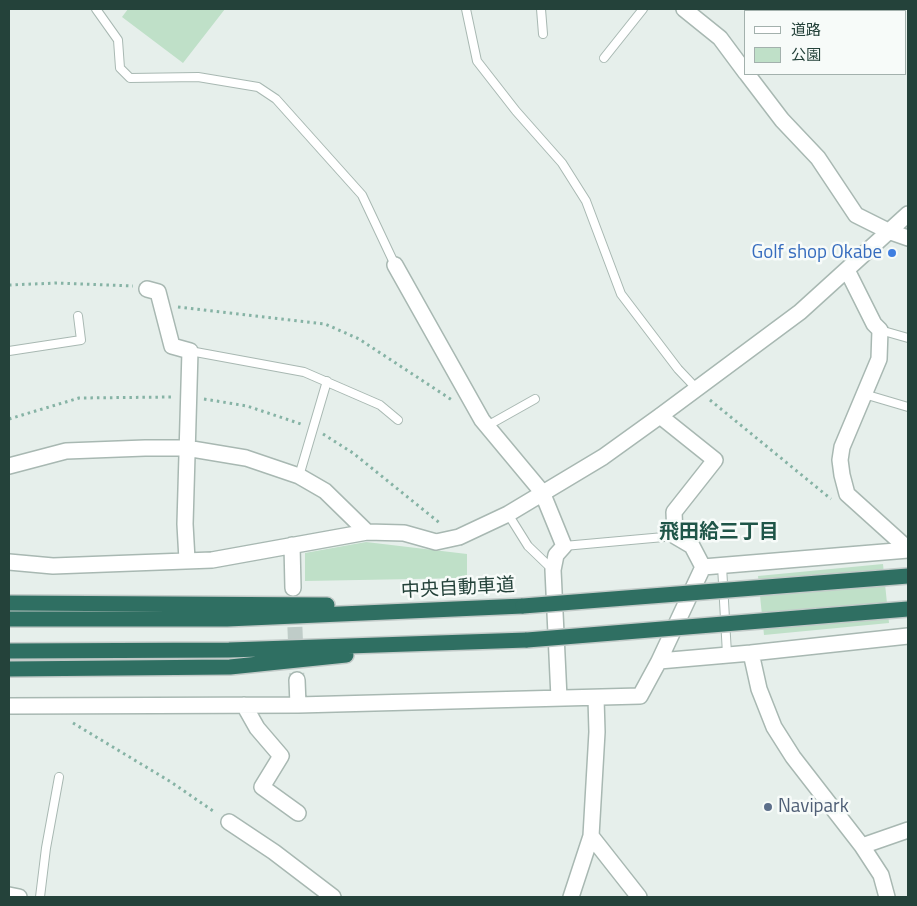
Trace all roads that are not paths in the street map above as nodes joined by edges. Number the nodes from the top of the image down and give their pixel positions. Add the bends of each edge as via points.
1 (96, 9) edge
2 (466, 9) edge
3 (541, 9) edge
4 (644, 9) edge
5 (684, 9) edge
6 (543, 34) dead end
7 (604, 58) dead end
8 (744, 70) edge
9 (748, 75) edge
10 (908, 214) edge
11 (888, 231) junction
12 (908, 238) edge
13 (395, 264) joint
14 (847, 270) junction
15 (148, 289) road end
16 (78, 316) dead end
17 (880, 330) junction
18 (908, 338) edge
19 (9, 351) edge
20 (190, 351) junction
21 (327, 381) junction
22 (696, 388) junction
23 (864, 394) junction
24 (535, 399) dead end
25 (908, 407) edge
26 (660, 416) junction
27 (398, 420) dead end
28 (487, 426) junction
29 (186, 448) junction
30 (9, 466) edge
31 (299, 476) junction
32 (542, 492) junction
33 (508, 514) junction
34 (367, 532) junction
35 (675, 536) junction
36 (292, 545) junction
37 (564, 546) junction
38 (908, 550) edge
39 (187, 560) junction
40 (9, 562) edge
41 (722, 566) junction
42 (703, 567) junction
43 (553, 570) junction
44 (908, 576) edge
45 (293, 588) tunnel mouth
46 (9, 603) edge
47 (494, 608) junction
48 (908, 609) edge
49 (9, 620) edge
50 (908, 636) edge
51 (490, 641) junction
52 (9, 651) edge
53 (751, 652) junction
54 (727, 654) junction
55 (660, 660) junction
56 (9, 669) edge
57 (297, 680) tunnel mouth
58 (559, 698) junction
59 (596, 698) junction
60 (244, 705) junction
61 (298, 705) junction
62 (9, 706) edge
63 (59, 777) dead end
64 (298, 813) dead end
65 (229, 822) road end
66 (908, 830) edge
67 (591, 836) junction
68 (862, 846) junction
69 (9, 895) edge
70 (19, 897) edge
71 (40, 897) edge
72 (333, 897) edge
73 (571, 897) edge
74 (640, 897) edge
75 (887, 897) edge

1 - 13 lane via 118,40 120,68 130,78 198,76 258,87 276,99 362,195
2 - 22 lane via 476,61 562,163 586,202 621,294
3 - 6 lane
4 - 7 lane
5 - 8 street via 720,38
9 - 11 street via 782,120 818,158 856,215
10 - 11 street
11 - 12 street
11 - 14 street
13 - 28 street
14 - 17 street
14 - 22 street via 800,312
15 - 20 street via 158,292 172,346
16 - 19 lane via 81,340
17 - 18 lane
17 - 23 street via 879,359
20 - 21 lane via 304,372
20 - 29 street
21 - 27 lane via 380,405
21 - 31 lane
22 - 26 street
23 - 25 lane
23 - 38 street via 842,447 840,460 847,494
24 - 28 lane
26 - 32 street via 603,457
26 - 35 street via 715,460 674,512
28 - 32 street
29 - 30 street via 66,451
29 - 31 street via 246,458
29 - 39 street
31 - 34 street via 325,490
32 - 33 street
32 - 37 street
33 - 34 street via 459,538 436,542 404,533
33 - 43 lane via 528,546
34 - 36 street
35 - 37 lane
35 - 42 street via 692,546
36 - 39 street via 212,560
36 - 45 street
37 - 43 street via 556,555
38 - 41 street
39 - 40 street via 53,566
41 - 42 street
41 - 54 lane
42 - 55 street
43 - 58 street
44 - 47 highway, 中央自動車道, bridge
46 - 47 highway
47 - 49 highway, 中央自動車道 via 227,619
48 - 51 highway, bridge
50 - 53 street
51 - 52 highway via 229,650
51 - 56 highway via 230,667
53 - 54 street
53 - 68 street via 759,689 774,727 793,757
54 - 55 street
55 - 59 street via 640,696
57 - 61 street
58 - 59 street
58 - 61 street
59 - 67 street
60 - 61 street
60 - 62 street
60 - 64 street via 257,728 281,756 262,787
63 - 71 lane
65 - 72 street
66 - 68 street
67 - 73 street
67 - 74 street
68 - 75 street via 881,875
69 - 70 street

